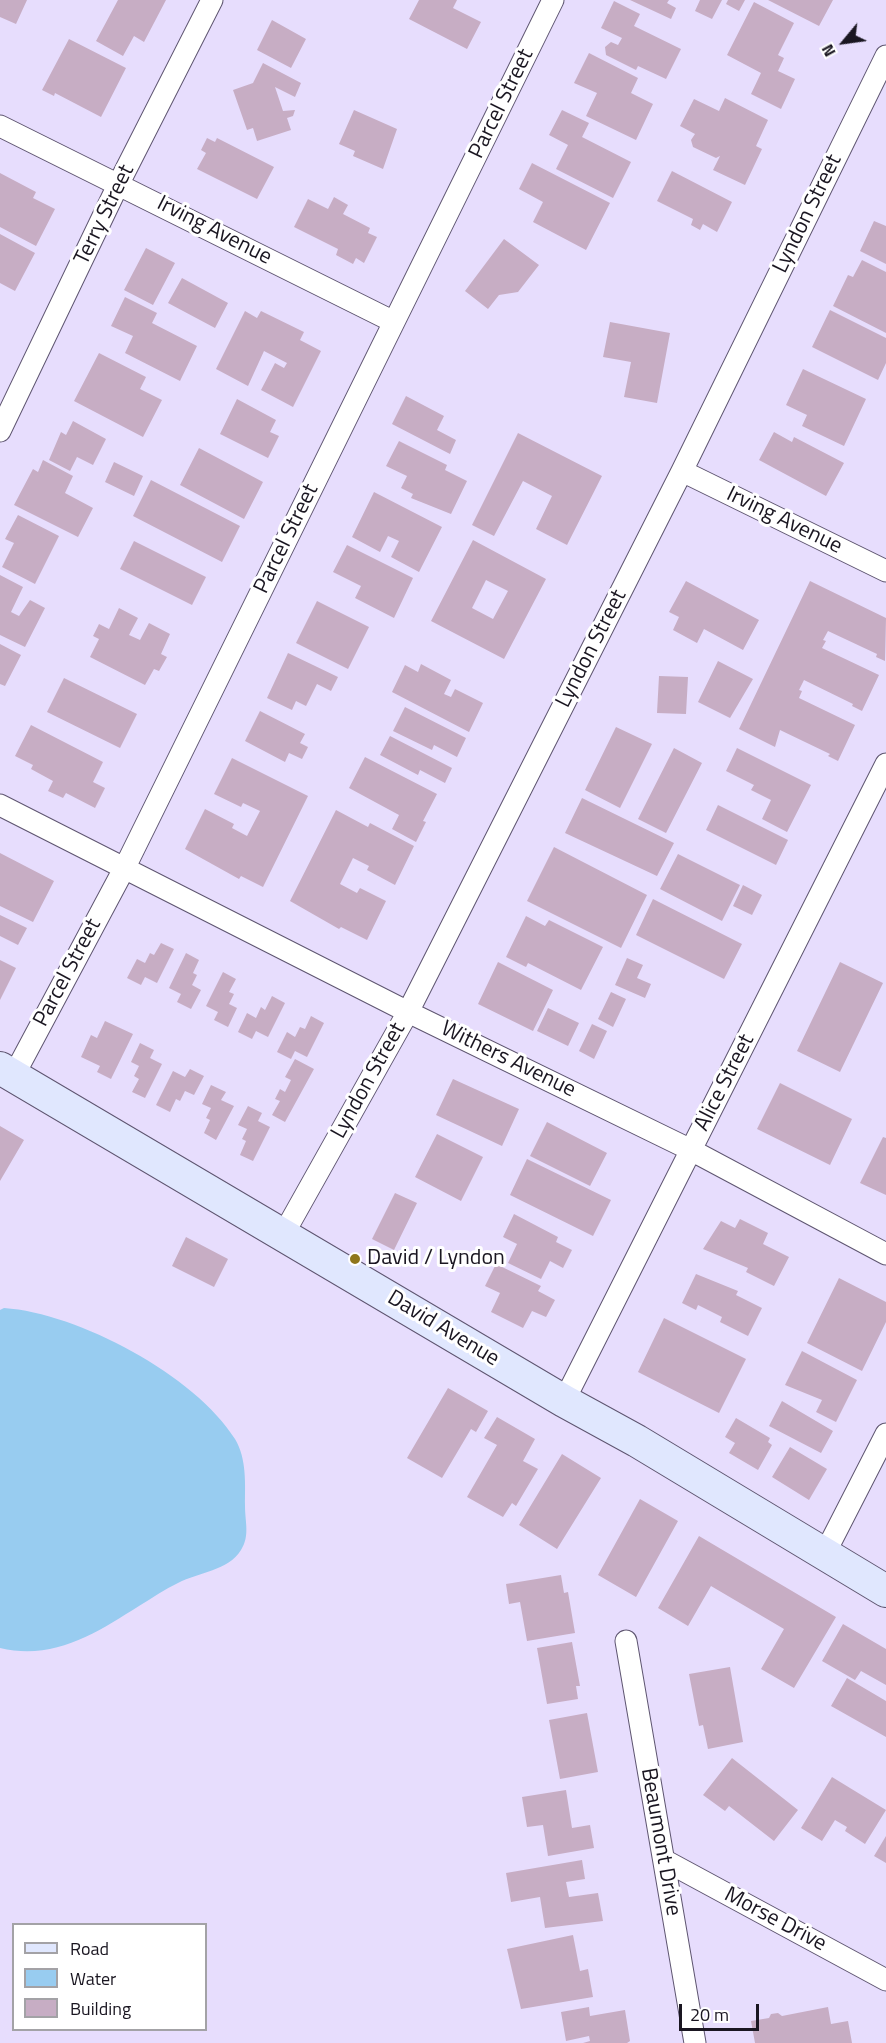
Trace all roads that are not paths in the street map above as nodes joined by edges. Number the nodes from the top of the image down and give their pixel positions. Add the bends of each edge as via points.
1 (213, 0) edge
2 (553, 0) edge
3 (886, 56) edge
4 (0, 126) edge
5 (119, 183) junction
6 (394, 322) junction
7 (0, 431) edge
8 (682, 471) junction
9 (886, 571) edge
10 (886, 764) edge
11 (0, 805) edge
12 (125, 867) junction
13 (408, 1012) junction
14 (7, 1071) edge
15 (692, 1150) junction
16 (283, 1235) junction
17 (886, 1254) edge
18 (564, 1401) junction
19 (886, 1434) edge
20 (824, 1555) junction
21 (886, 1591) edge
22 (626, 1641) dead end
23 (664, 1860) junction
24 (886, 1980) edge
25 (694, 2043) edge

1 - 5 street, Terry Street
2 - 6 street, Parcel Street
3 - 8 street, Lyndon Street
4 - 5 street, Irving Avenue
5 - 6 street, Irving Avenue
5 - 7 street, Terry Street
6 - 12 street, Parcel Street
8 - 9 street, Irving Avenue
8 - 13 street, Lyndon Street
10 - 15 street, Alice Street
11 - 12 street, Withers Avenue
12 - 13 street, Withers Avenue
12 - 14 street, Parcel Street
13 - 15 street, Withers Avenue
13 - 16 street, Lyndon Street
14 - 16 main road, David Avenue
15 - 17 street, Withers Avenue
15 - 18 street, Alice Street
16 - 18 main road, David Avenue
18 - 20 main road, David Avenue
19 - 20 street
20 - 21 main road, David Avenue
22 - 23 street, Beaumont Drive
23 - 24 street, Morse Drive
23 - 25 street, Beaumont Drive

